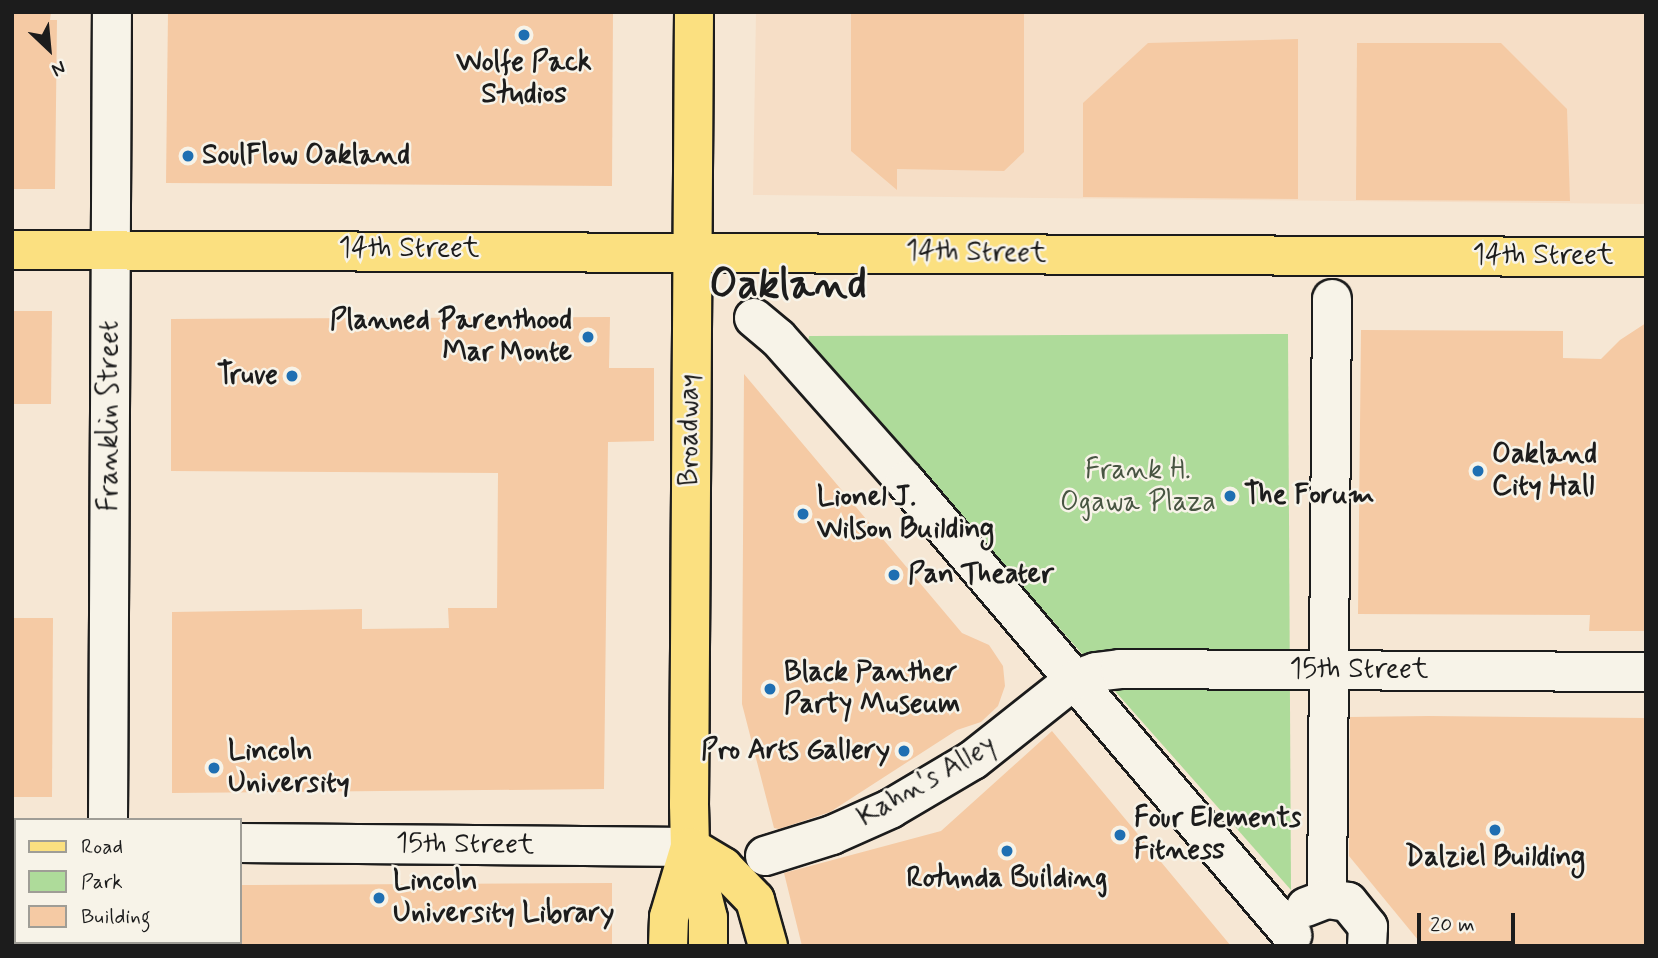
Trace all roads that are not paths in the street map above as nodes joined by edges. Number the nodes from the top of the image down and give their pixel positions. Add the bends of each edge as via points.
1 (112, 12) edge
2 (694, 12) edge
3 (111, 248) junction
4 (12, 250) edge
5 (691, 251) junction
6 (1646, 257) edge
7 (1332, 299) dead end
8 (774, 332) dead end
9 (1328, 670) junction
10 (1646, 672) edge
11 (1074, 680) junction
12 (108, 818) edge
13 (242, 843) edge
14 (690, 847) junction
15 (765, 856) dead end
16 (1327, 898) junction
17 (1293, 941) edge
18 (668, 946) edge
19 (708, 946) edge
20 (768, 946) edge
21 (1367, 946) edge

1 - 3 street, Franklin Street
2 - 5 main road, Broadway
3 - 4 main road, 14th Street
3 - 5 main road, 14th Street
3 - 12 street, Franklin Street
5 - 6 main road, 14th Street
5 - 14 main road, Broadway
7 - 9 street
8 - 11 street
9 - 10 street, 15th Street
9 - 11 street, 15th Street via 1120,668
9 - 16 street
11 - 15 street, Kahn's Alley via 982,753 908,799 832,835
11 - 17 street
13 - 14 street, 15th Street
14 - 18 main road, Broadway via 669,917
14 - 19 main road, Broadway via 708,918
14 - 20 main road via 723,867 755,900
16 - 17 street via 1299,915
16 - 21 street via 1357,909 1368,927

